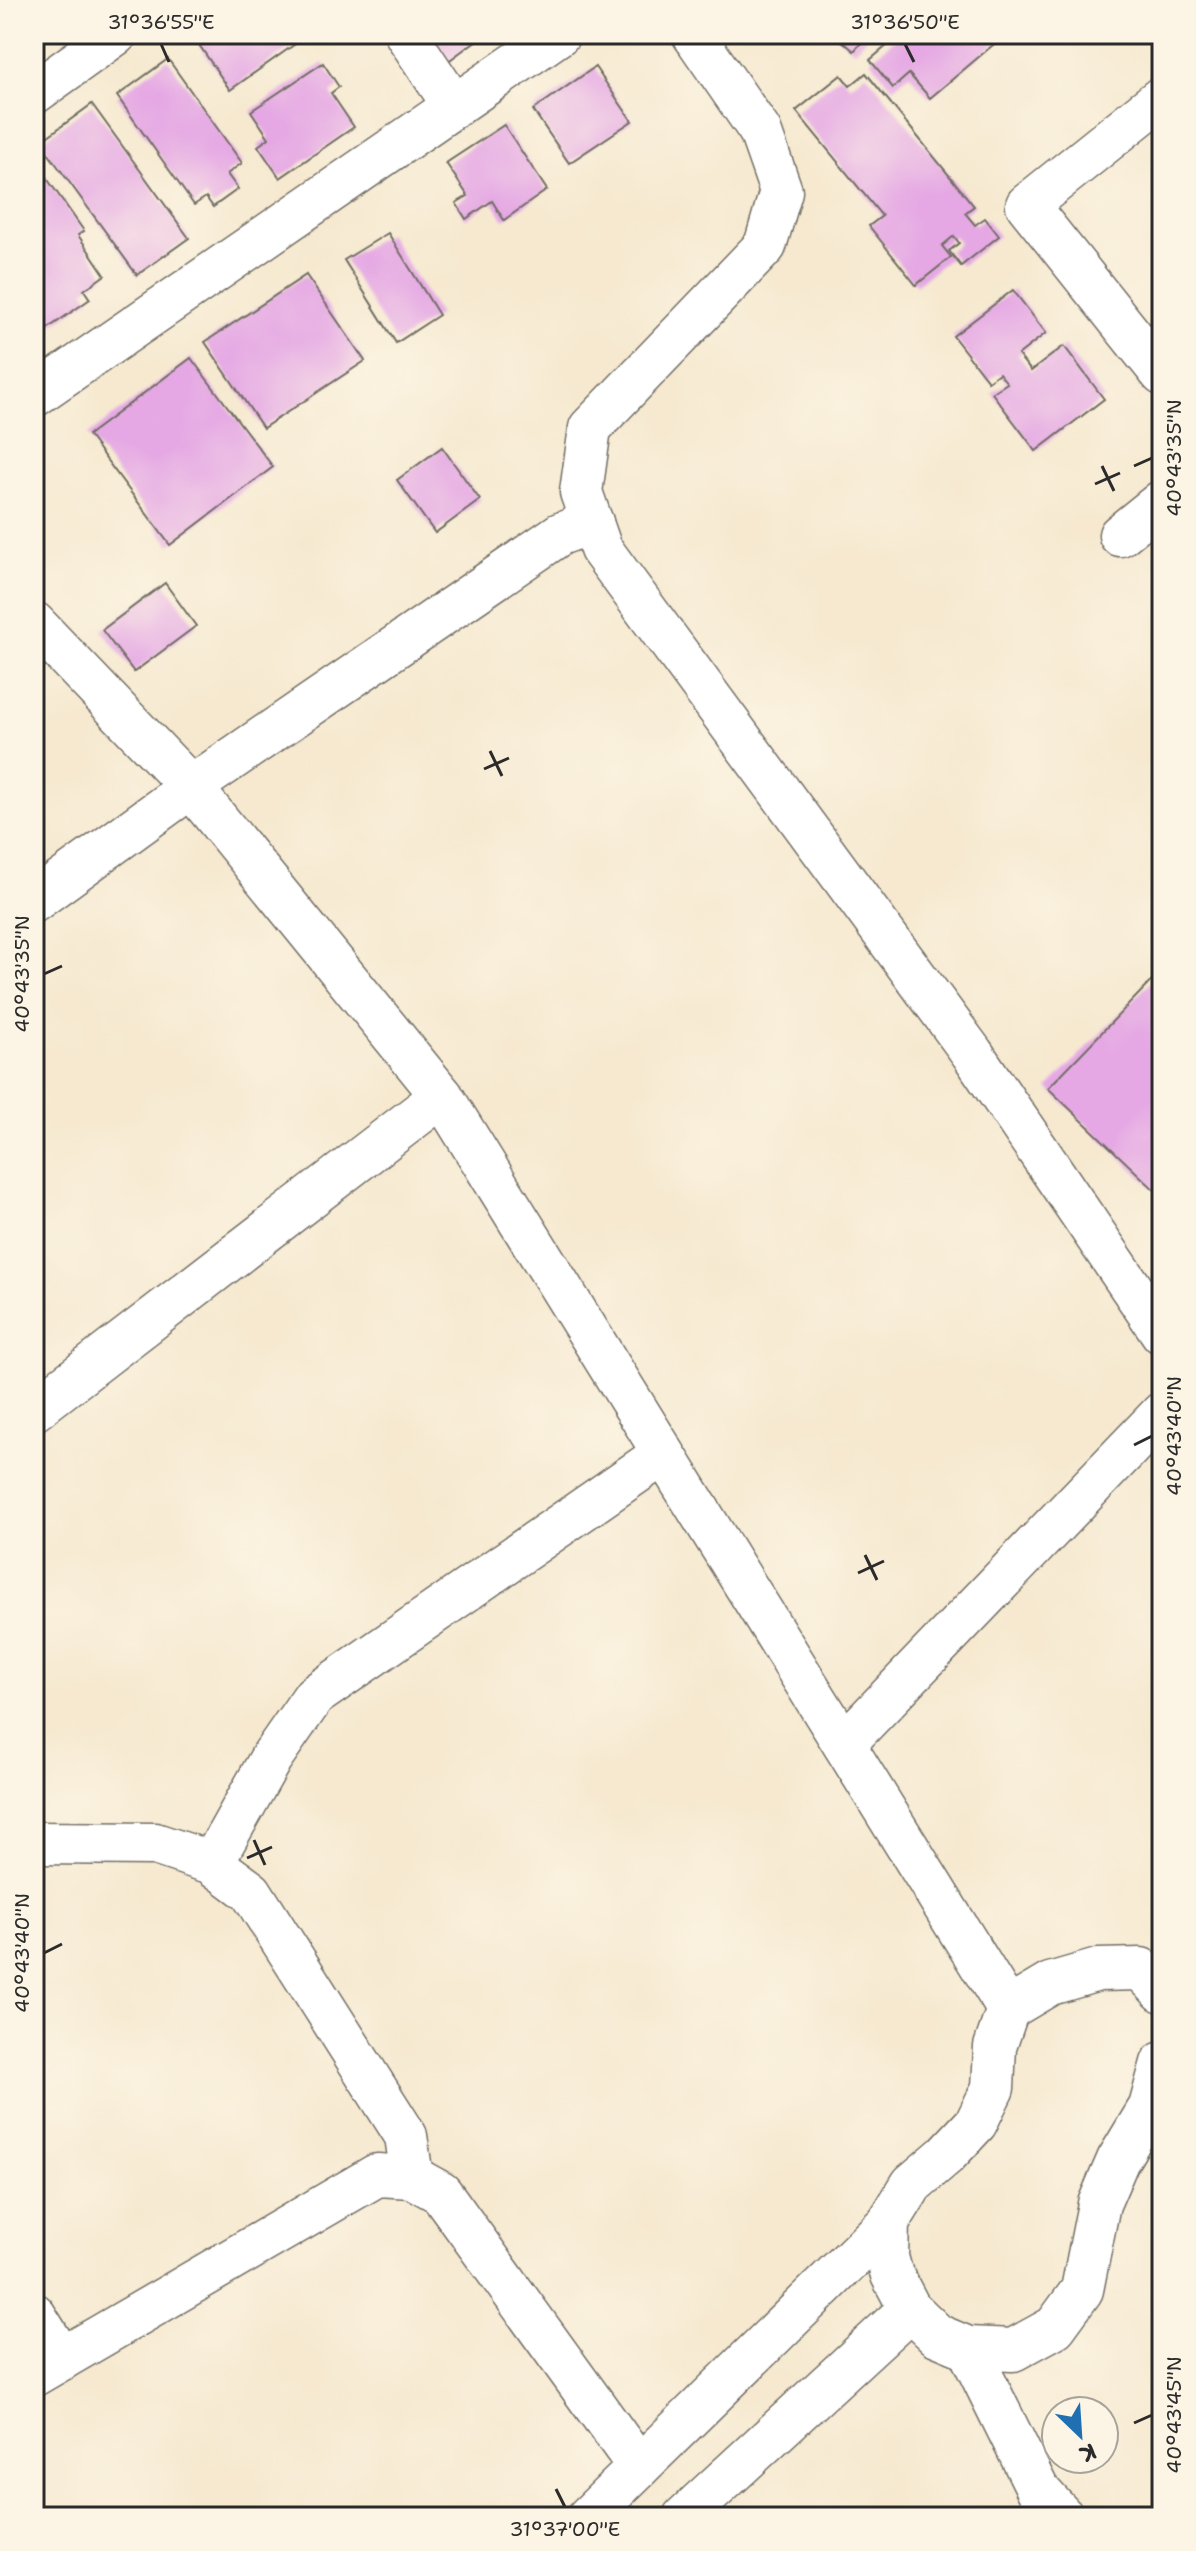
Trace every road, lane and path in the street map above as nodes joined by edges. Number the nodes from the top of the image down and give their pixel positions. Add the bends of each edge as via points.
1 (116, 34) edge
2 (406, 34) edge
3 (559, 34) edge
4 (693, 34) edge
5 (34, 93) edge
6 (1162, 97) edge
7 (454, 106) junction
8 (1162, 374) edge
9 (34, 396) edge
10 (1162, 501) edge
11 (592, 522) junction
12 (1120, 535) dead end
13 (34, 623) edge
14 (191, 787) junction
15 (34, 901) edge
16 (442, 1096) junction
17 (1162, 1333) edge
18 (34, 1410) edge
19 (1162, 1413) edge
20 (663, 1454) junction
21 (844, 1744) junction
22 (34, 1843) edge
23 (212, 1863) junction
24 (1155, 1969) edge
25 (1008, 2009) junction
26 (1162, 2063) edge
27 (1156, 2111) edge
28 (412, 2177) junction
29 (888, 2223) junction
30 (910, 2309) junction
31 (34, 2314) edge
32 (968, 2348) junction
33 (48, 2367) edge
34 (639, 2467) junction
35 (588, 2517) edge
36 (684, 2517) edge
37 (1063, 2517) edge

1 - 5 street
2 - 7 street
3 - 7 street
4 - 11 street via 760,131 781,191 765,246 590,428 581,492
6 - 8 street via 1027,205
7 - 9 street
10 - 12 street
11 - 14 street via 560,534
11 - 17 street via 601,549 972,1053
13 - 14 street
14 - 15 street
14 - 16 street
16 - 18 street
16 - 20 street
19 - 21 street
20 - 21 street
20 - 23 street via 314,1696 271,1758
21 - 25 street
22 - 23 street via 155,1844
23 - 28 street via 251,1892 406,2136
24 - 25 street via 1098,1970 1050,1984
25 - 29 street via 995,2047 993,2088 976,2123 912,2184
26 - 27 street
27 - 32 street via 1118,2160 1099,2204 1082,2290 1055,2327 1013,2350
28 - 33 street via 377,2175
28 - 34 street via 441,2193
29 - 30 street via 887,2257
29 - 34 street
30 - 32 street via 937,2335
30 - 36 street
31 - 33 street
32 - 37 street via 1038,2490
34 - 35 street

